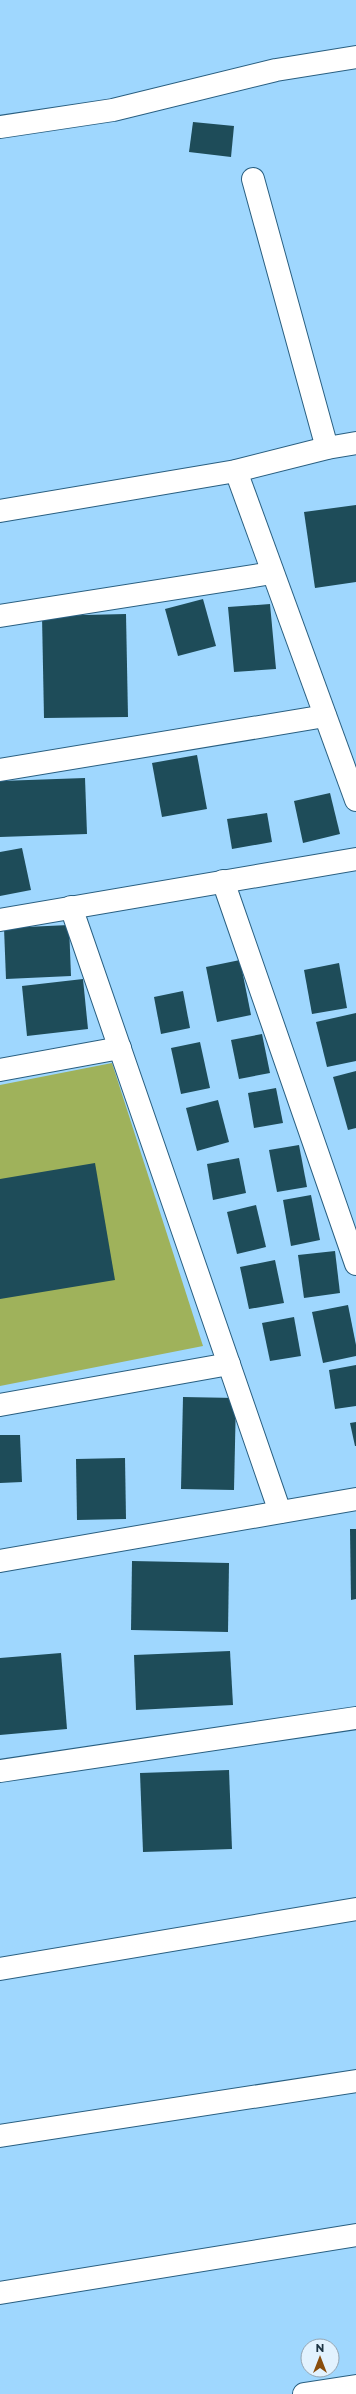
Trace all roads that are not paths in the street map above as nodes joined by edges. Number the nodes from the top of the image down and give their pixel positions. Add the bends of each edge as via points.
1 (356, 57) edge
2 (0, 127) edge
3 (252, 179) dead end
4 (356, 443) edge
5 (327, 448) junction
6 (236, 471) junction
7 (0, 511) edge
8 (272, 572) junction
9 (0, 616) edge
10 (325, 716) junction
11 (0, 770) edge
12 (356, 800) edge
13 (356, 859) edge
14 (223, 881) junction
15 (71, 907) junction
16 (0, 920) edge
17 (120, 1048) junction
18 (0, 1070) edge
19 (356, 1264) edge
20 (229, 1364) junction
21 (0, 1405) edge
22 (356, 1499) edge
23 (280, 1512) junction
24 (0, 1561) edge
25 (356, 1718) edge
26 (0, 1771) edge
27 (356, 1908) edge
28 (0, 1969) edge
29 (356, 2081) edge
30 (0, 2136) edge
31 (356, 2235) edge
32 (0, 2293) edge
33 (356, 2386) edge
34 (304, 2394) edge

1 - 2 street via 276,70 113,110
3 - 5 street
4 - 5 street
5 - 6 street
6 - 7 street
6 - 8 street
8 - 9 street
8 - 10 street
10 - 11 street
10 - 12 street
13 - 14 street
14 - 15 street
14 - 19 street
15 - 16 street
15 - 17 street
17 - 18 street
17 - 20 street
20 - 21 street
20 - 23 street
22 - 23 street
23 - 24 street
25 - 26 street
27 - 28 street
29 - 30 street
31 - 32 street
33 - 34 street

